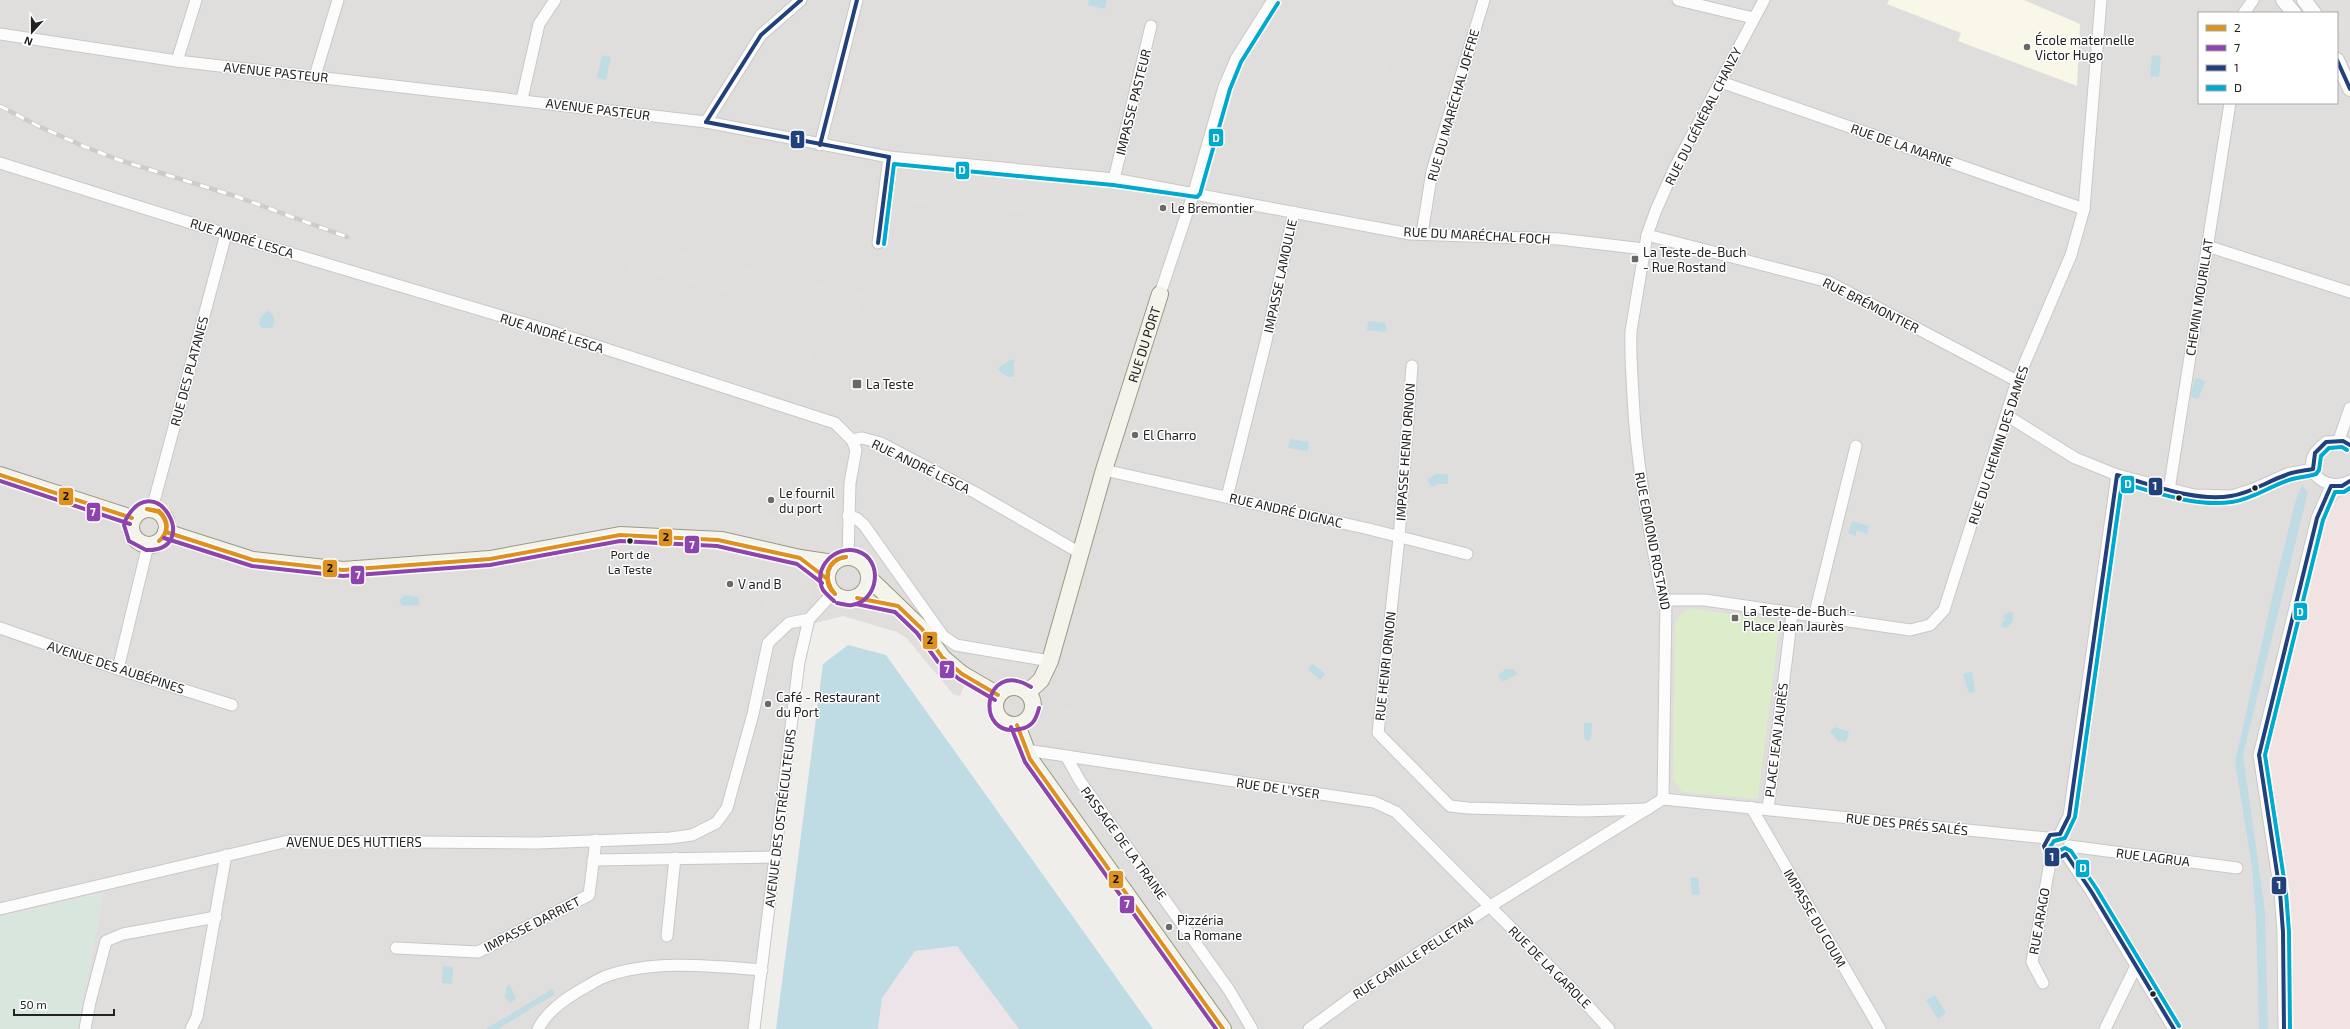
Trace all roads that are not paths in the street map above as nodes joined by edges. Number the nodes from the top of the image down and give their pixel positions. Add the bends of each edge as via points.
1 (196, 0) edge
2 (338, 0) edge
3 (555, 0) edge
4 (801, 0) edge
5 (857, 0) edge
6 (1273, 0) edge
7 (1484, 0) edge
8 (1678, 0) edge
9 (1764, 0) edge
10 (2101, 0) edge
11 (2253, 0) edge
12 (2283, 0) edge
13 (2304, 0) edge
14 (2245, 12) edge
15 (2293, 12) edge
16 (2313, 12) edge
17 (1753, 18) junction
18 (1151, 26) dead end
19 (0, 34) edge
20 (177, 61) junction
21 (2338, 63) edge
22 (315, 76) junction
23 (2344, 79) edge
24 (1721, 82) junction
25 (522, 100) junction
26 (2230, 104) edge
27 (706, 122) junction
28 (820, 145) junction
29 (889, 157) junction
30 (0, 162) edge
31 (1114, 179) junction
32 (1194, 192) junction
33 (2084, 209) junction
34 (1294, 212) junction
35 (226, 234) junction
36 (1422, 234) junction
37 (1646, 235) junction
38 (878, 243) dead end
39 (2207, 246) junction
40 (1644, 249) junction
41 (2350, 292) edge
42 (1160, 294) joint
43 (1412, 366) dead end
44 (2017, 381) junction
45 (2350, 408) edge
46 (2006, 415) junction
47 (852, 440) junction
48 (2339, 440) junction
49 (2350, 444) edge
50 (1856, 446) dead end
51 (2313, 469) junction
52 (1104, 470) junction
53 (0, 474) edge
54 (2117, 475) junction
55 (2350, 482) edge
56 (2330, 486) junction
57 (2169, 490) junction
58 (1227, 497) junction
59 (152, 509) junction
60 (848, 516) junction
61 (132, 518) junction
62 (166, 532) junction
63 (1399, 538) junction
64 (148, 545) junction
65 (1080, 553) junction
66 (1467, 554) dead end
67 (848, 556) junction
68 (800, 558) junction
69 (832, 563) junction
70 (826, 578) junction
71 (870, 579) junction
72 (833, 593) junction
73 (857, 598) junction
74 (1666, 600) junction
75 (898, 606) junction
76 (1792, 614) junction
77 (1814, 617) junction
78 (809, 619) junction
79 (0, 628) edge
80 (1050, 661) junction
81 (118, 669) junction
82 (1028, 692) junction
83 (998, 695) junction
84 (232, 704) dead end
85 (1017, 725) junction
86 (1026, 750) junction
87 (1066, 756) junction
88 (1663, 799) junction
89 (1751, 808) junction
90 (1648, 809) junction
91 (1768, 810) junction
92 (2060, 834) junction
93 (2047, 838) junction
94 (596, 840) junction
95 (2068, 850) junction
96 (226, 855) junction
97 (774, 857) junction
98 (2050, 857) junction
99 (675, 858) junction
100 (593, 860) junction
101 (2237, 868) dead end
102 (1489, 907) junction
103 (0, 909) edge
104 (216, 917) junction
105 (667, 936) dead end
106 (396, 948) dead end
107 (2136, 966) junction
108 (762, 970) junction
109 (2043, 983) dead end
110 (85, 1029) edge
111 (191, 1029) edge
112 (538, 1029) edge
113 (754, 1029) edge
114 (1223, 1029) edge
115 (1252, 1029) edge
116 (1309, 1029) edge
117 (1609, 1029) edge
118 (1880, 1029) edge
119 (2105, 1029) edge
120 (2174, 1029) edge
121 (2284, 1029) edge

1 - 20 street
2 - 22 street
3 - 25 street via 539,24
4 - 27 street via 761,35
5 - 28 street
6 - 32 street, RUE DU PORT via 1236,59 1224,86
7 - 36 street, RUE DU MARÉCHAL JOFFRE via 1432,171
8 - 17 street
9 - 17 street, RUE DU GÉNÉRAL CHANZY
10 - 33 street, RUE DU CHEMIN DES DAMES
11 - 14 street
12 - 15 street
13 - 16 street
17 - 24 street, RUE DU GÉNÉRAL CHANZY
18 - 31 street, IMPASSE PASTEUR
19 - 20 street, AVENUE PASTEUR
20 - 22 street, AVENUE PASTEUR
21 - 23 street
22 - 25 street, AVENUE PASTEUR
24 - 33 street, RUE DE LA MARNE
24 - 37 street, RUE DU GÉNÉRAL CHANZY via 1675,167
25 - 27 street, AVENUE PASTEUR
26 - 39 street, CHEMIN MOURILLAT
27 - 28 street, AVENUE PASTEUR
28 - 29 street, AVENUE PASTEUR
29 - 31 street, AVENUE PASTEUR
29 - 38 street
30 - 35 street, RUE ANDRÉ LESCA
31 - 32 street, AVENUE PASTEUR
32 - 34 street, RUE DU MARÉCHAL FOCH
32 - 42 street, RUE DU PORT
33 - 44 street, RUE DU CHEMIN DES DAMES via 2071,255
34 - 36 street, RUE DU MARÉCHAL FOCH via 1410,234
34 - 58 street, IMPASSE LAMOULIE via 1266,341
35 - 47 street, RUE ANDRÉ LESCA via 541,328 835,423
35 - 59 street, RUE DES PLATANES
36 - 40 street, RUE DU MARÉCHAL FOCH via 1559,239
37 - 40 street, RUE EDMOND ROSTAND
37 - 44 street, RUE BRÉMONTIER via 1829,282
39 - 41 street
39 - 57 street, CHEMIN MOURILLAT
40 - 74 street, RUE EDMOND ROSTAND via 1630,346 1634,427 1641,486 1660,587
42 - 52 main road, RUE DU PORT
43 - 63 street, IMPASSE HENRI ORNON
44 - 46 street, RUE DU CHEMIN DES DAMES
45 - 48 street
46 - 54 street via 2075,458
46 - 77 street, RUE DU CHEMIN DES DAMES via 1944,610 1937,619 1930,625 1910,630
47 - 60 street via 856,450
47 - 65 street, RUE ANDRÉ LESCA via 862,438 880,443 976,493
48 - 49 street
48 - 51 street via 2326,442 2315,454
50 - 77 street
51 - 56 street via 2318,478
51 - 57 street via 2287,474 2232,496 2210,497
52 - 58 street, RUE ANDRÉ DIGNAC
52 - 65 main road, RUE DU PORT
53 - 61 main road
54 - 57 street
54 - 92 street via 2069,816
55 - 56 street via 2342,486
56 - 121 street via 2317,518 2259,755 2280,892
58 - 63 street, RUE ANDRÉ DIGNAC
59 - 61 main road via 141,510
59 - 62 main road via 158,511 166,520
60 - 67 street
60 - 80 street via 856,518 864,525 943,636 956,645
61 - 64 main road via 130,530 133,536 137,541
62 - 64 main road via 160,541
62 - 68 main road via 253,560 343,570 490,559 620,535 722,540
63 - 66 street, RUE ANDRÉ DIGNAC
63 - 90 street, RUE HENRI ORNON via 1378,732 1450,806 1583,811
64 - 81 street
65 - 80 main road, RUE DU PORT
67 - 69 main road
67 - 71 main road via 855,557 866,566
68 - 69 main road
68 - 70 main road
69 - 70 main road
70 - 72 main road
71 - 73 main road via 866,590
71 - 75 main road
72 - 73 main road via 844,599
72 - 78 street
73 - 75 main road
74 - 76 street, RUE DU CHEMIN DES DAMES via 1705,600
74 - 88 street, RUE EDMOND ROSTAND
75 - 83 main road via 922,629 942,657 962,674
76 - 77 street, RUE DU CHEMIN DES DAMES
76 - 91 street, PLACE JEAN JAURÈS
78 - 94 street, AVENUE DES HUTTIERS via 789,623 768,643 753,714 727,808 716,823 692,835
78 - 97 street, AVENUE DES OSTRÉICULTEURS via 800,662
79 - 81 street, AVENUE DES AUBÉPINES
80 - 82 main road, RUE DU PORT via 1041,680
81 - 84 street, AVENUE DES AUBÉPINES
82 - 83 main road via 1018,686 1012,686 1002,690
82 - 85 main road via 1032,697 1033,709 1028,720
83 - 85 main road via 994,707 999,719 1010,725
85 - 86 main road
86 - 87 street, RUE DE L'YSER
86 - 114 main road via 1041,776
87 - 102 street, RUE DE L'YSER via 1374,802 1386,806 1396,812
87 - 115 street, PASSAGE DE LA TRAINE via 1080,781 1229,990
88 - 89 street, PLACE JEAN JAURÈS
88 - 90 street
89 - 91 street, PLACE JEAN JAURÈS
89 - 118 street, IMPASSE DU COUM
90 - 102 street, RUE CAMILLE PELLETAN
91 - 93 street, RUE DES PRÉS SALÉS
92 - 93 street
92 - 95 street via 2066,839
93 - 98 street via 2045,850
94 - 96 street, AVENUE DES HUTTIERS via 537,843 288,841
94 - 100 street, IMPASSE DARRIET
95 - 98 street via 2058,859
95 - 101 street, RUE LAGRUA
95 - 107 street
96 - 103 street, AVENUE DES HUTTIERS
96 - 104 street
97 - 99 street
97 - 108 street, AVENUE DES OSTRÉICULTEURS
98 - 109 street, RUE ARAGO via 2032,962
99 - 100 street
99 - 105 street
100 - 106 street, IMPASSE DARRIET via 589,895 478,952
102 - 116 street, RUE CAMILLE PELLETAN via 1362,990
102 - 117 street, RUE DE LA GAROLE
104 - 110 street via 123,934 106,941
104 - 111 street via 197,1017
107 - 119 street
107 - 120 street
108 - 112 street via 671,966 639,969 604,977 569,997 544,1017
108 - 113 street, AVENUE DES OSTRÉICULTEURS

